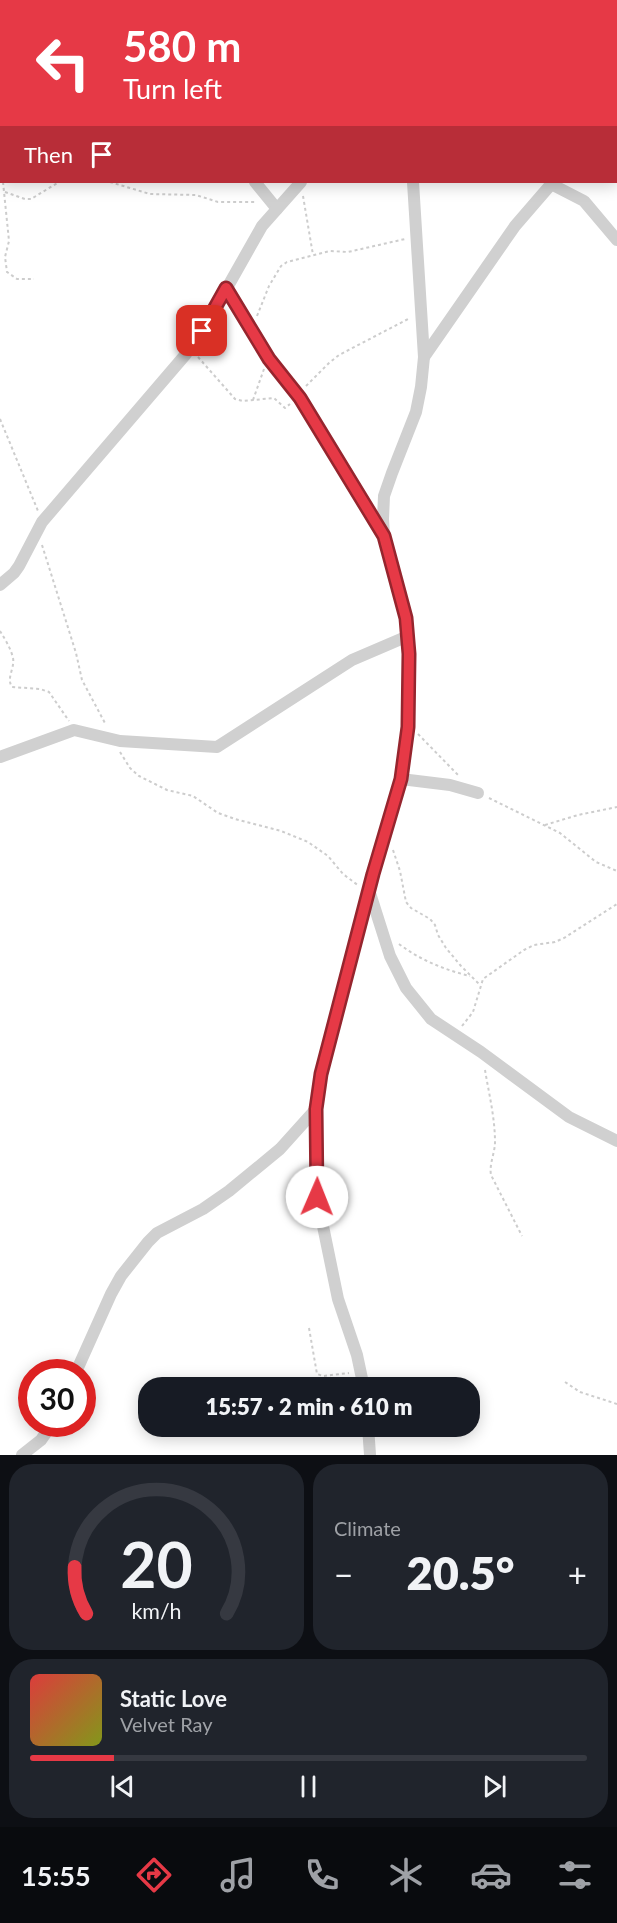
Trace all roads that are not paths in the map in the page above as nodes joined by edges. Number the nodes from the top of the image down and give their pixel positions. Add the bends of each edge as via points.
1 (256, 183) edge
2 (299, 183) edge
3 (413, 183) edge
4 (552, 183) edge
5 (274, 205) junction
6 (617, 240) edge
7 (226, 288) junction
8 (424, 357) junction
9 (384, 536) junction
10 (0, 585) edge
11 (408, 636) junction
12 (0, 758) edge
13 (401, 779) junction
14 (478, 793) road end
15 (369, 891) junction
16 (316, 1109) junction
17 (617, 1141) edge
18 (82, 1359) edge
19 (362, 1377) edge
20 (43, 1437) edge
21 (369, 1437) edge
22 (22, 1455) edge
23 (370, 1455) edge

1 - 5 street
2 - 5 street
3 - 8 street
4 - 6 street via 584,201
4 - 8 street via 515,226
5 - 7 street
7 - 9 street via 269,359 298,395
7 - 10 street via 191,348 40,527 20,566
8 - 9 street via 416,412 384,496
9 - 11 street
11 - 12 street via 352,660 217,747 115,740 74,730
11 - 13 street via 408,727
13 - 14 street
13 - 15 street
15 - 16 street via 321,1074
15 - 17 street via 390,956 406,988 431,1019 569,1117
16 - 18 street via 280,1149 229,1191 148,1242 121,1276
16 - 19 street via 317,1197 338,1299
20 - 22 street
21 - 23 street

